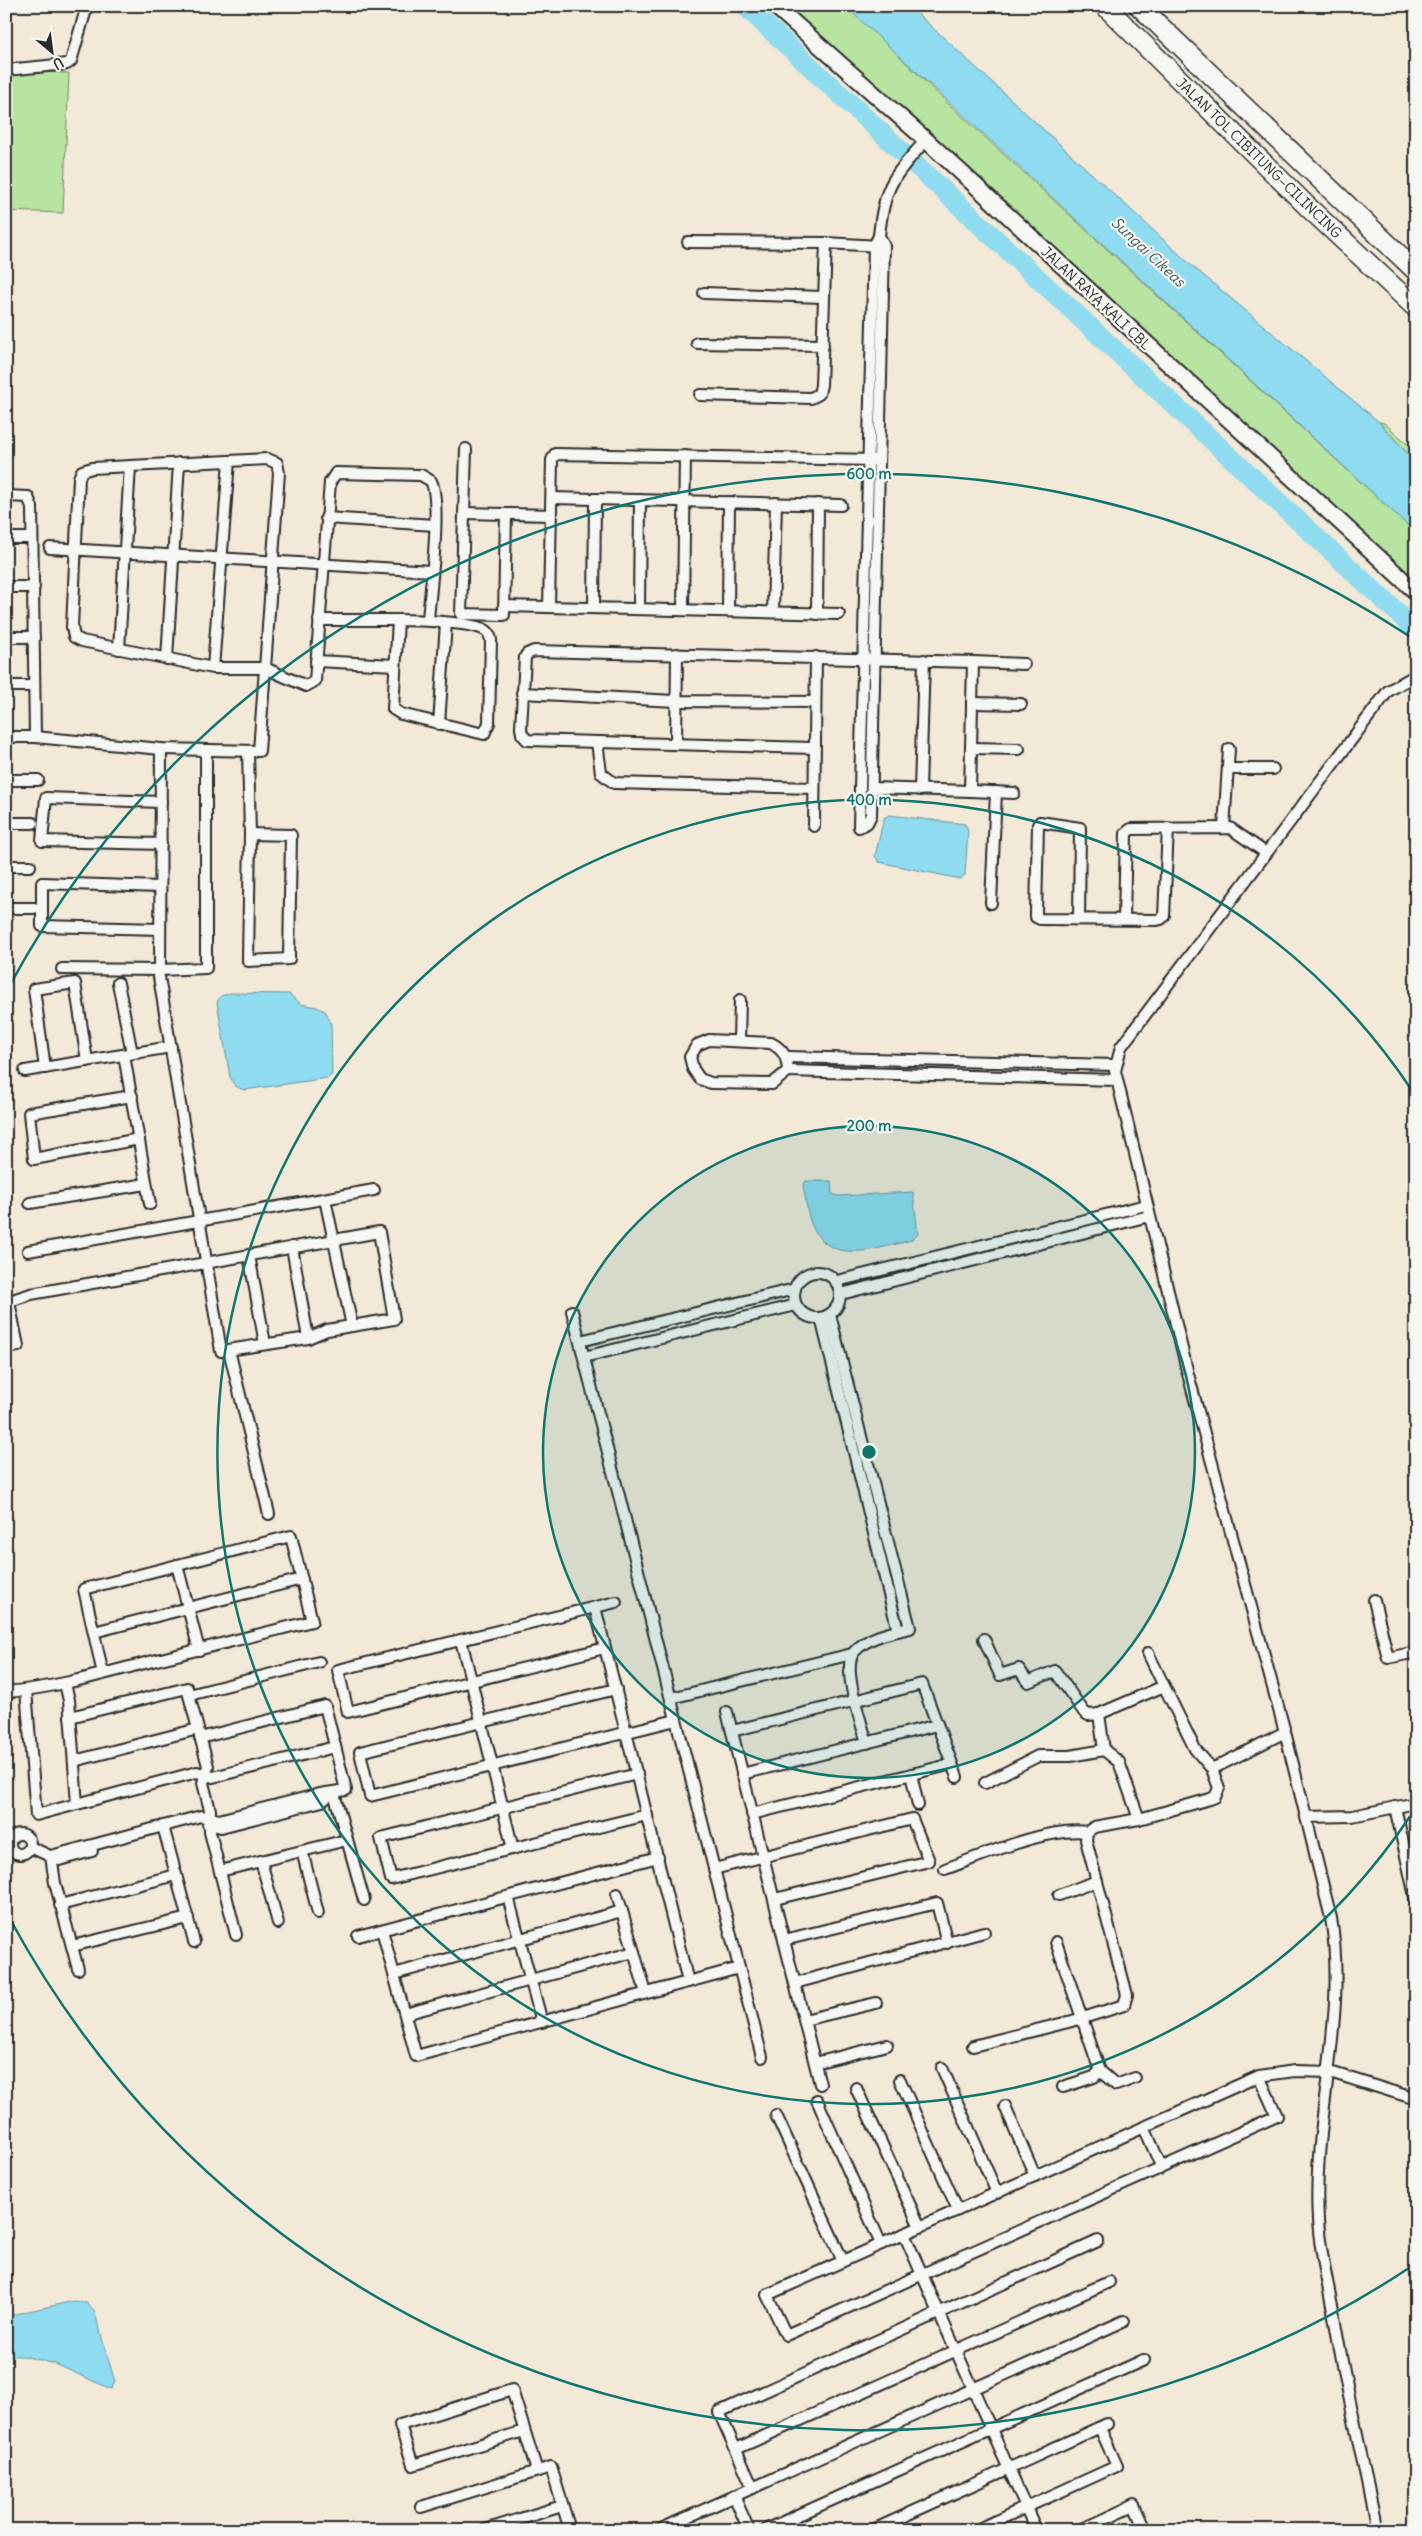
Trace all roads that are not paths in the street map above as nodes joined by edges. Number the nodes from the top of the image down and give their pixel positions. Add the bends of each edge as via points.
1 (87, 6) edge
2 (775, 6) edge
3 (1105, 6) edge
4 (1139, 6) edge
5 (6, 70) edge
6 (926, 140) junction
7 (688, 242) dead end
8 (826, 243) junction
9 (879, 246) junction
10 (1416, 271) edge
11 (704, 294) dead end
12 (824, 297) junction
13 (1416, 308) edge
14 (697, 343) dead end
15 (823, 345) junction
16 (700, 395) dead end
17 (466, 449) dead end
18 (685, 456) junction
19 (874, 460) junction
20 (229, 461) junction
21 (179, 464) junction
22 (130, 466) junction
23 (6, 496) edge
24 (552, 498) junction
25 (595, 499) junction
26 (640, 500) junction
27 (684, 501) junction
28 (729, 502) junction
29 (776, 503) junction
30 (818, 504) junction
31 (841, 505) dead end
32 (464, 513) junction
33 (506, 514) junction
34 (551, 515) junction
35 (326, 518) junction
36 (435, 525) junction
37 (6, 538) edge
38 (31, 538) junction
39 (50, 548) dead end
40 (76, 550) junction
41 (125, 553) junction
42 (173, 556) junction
43 (222, 559) junction
44 (273, 562) junction
45 (323, 565) junction
46 (432, 571) junction
47 (6, 587) edge
48 (34, 587) junction
49 (1416, 592) edge
50 (504, 606) junction
51 (549, 607) junction
52 (594, 608) junction
53 (639, 609) junction
54 (683, 610) junction
55 (728, 611) junction
56 (773, 612) junction
57 (816, 614) junction
58 (839, 614) dead end
59 (319, 620) junction
60 (398, 620) junction
61 (428, 620) junction
62 (446, 623) junction
63 (6, 637) edge
64 (34, 637) junction
65 (119, 648) junction
66 (677, 654) junction
67 (816, 656) junction
68 (167, 658) junction
69 (864, 658) junction
70 (875, 658) junction
71 (924, 660) junction
72 (316, 661) junction
73 (973, 662) junction
74 (395, 664) junction
75 (1024, 664) dead end
76 (214, 668) junction
77 (265, 668) junction
78 (1416, 675) edge
79 (6, 686) edge
80 (34, 686) junction
81 (522, 693) junction
82 (675, 701) junction
83 (815, 702) junction
84 (972, 703) junction
85 (1021, 704) dead end
86 (439, 724) junction
87 (6, 737) edge
88 (35, 737) junction
89 (597, 742) junction
90 (676, 743) junction
91 (814, 748) junction
92 (971, 748) junction
93 (1019, 748) dead end
94 (161, 749) junction
95 (1229, 749) dead end
96 (206, 750) junction
97 (248, 751) junction
98 (1228, 769) junction
99 (1273, 769) dead end
100 (6, 780) edge
101 (38, 780) dead end
102 (814, 788) junction
103 (872, 788) junction
104 (920, 790) junction
105 (970, 791) junction
106 (996, 792) junction
107 (1014, 793) dead end
108 (161, 802) junction
109 (6, 823) edge
110 (33, 823) dead end
111 (814, 826) dead end
112 (1168, 828) junction
113 (1224, 828) junction
114 (250, 834) junction
115 (161, 844) junction
116 (1266, 853) junction
117 (6, 866) edge
118 (30, 866) dead end
119 (160, 887) junction
120 (991, 903) dead end
121 (6, 908) edge
122 (34, 908) dead end
123 (1079, 919) junction
124 (1124, 919) junction
125 (160, 929) junction
126 (62, 969) dead end
127 (160, 973) junction
128 (118, 982) dead end
129 (740, 1000) dead end
130 (739, 1041) junction
131 (171, 1047) junction
132 (128, 1054) junction
133 (787, 1057) junction
134 (87, 1061) junction
135 (942, 1061) junction
136 (1116, 1065) junction
137 (45, 1068) junction
138 (26, 1071) dead end
139 (788, 1071) junction
140 (942, 1075) junction
141 (1116, 1080) junction
142 (132, 1096) junction
143 (139, 1139) junction
144 (146, 1184) junction
145 (374, 1190) dead end
146 (325, 1199) junction
147 (30, 1203) dead end
148 (150, 1204) dead end
149 (1146, 1205) junction
150 (1149, 1216) junction
151 (200, 1221) junction
152 (333, 1240) junction
153 (292, 1247) junction
154 (28, 1251) dead end
155 (249, 1255) junction
156 (206, 1262) junction
157 (837, 1281) junction
158 (795, 1289) junction
159 (841, 1294) junction
160 (8, 1302) edge
161 (796, 1305) junction
162 (572, 1311) dead end
163 (826, 1316) junction
164 (352, 1326) junction
165 (308, 1338) junction
166 (580, 1342) junction
167 (264, 1344) junction
168 (6, 1348) edge
169 (229, 1350) junction
170 (584, 1357) junction
171 (269, 1514) dead end
172 (177, 1565) junction
173 (302, 1579) junction
174 (1374, 1600) dead end
175 (616, 1602) dead end
176 (595, 1607) junction
177 (188, 1608) junction
178 (94, 1632) junction
179 (461, 1640) junction
180 (984, 1640) dead end
181 (605, 1648) junction
182 (199, 1650) junction
183 (1416, 1652) edge
184 (1148, 1653) dead end
185 (852, 1654) junction
186 (319, 1662) dead end
187 (103, 1674) junction
188 (472, 1681) junction
189 (65, 1684) junction
190 (1164, 1686) junction
191 (616, 1689) junction
192 (26, 1690) junction
193 (6, 1692) edge
194 (189, 1695) junction
195 (671, 1698) junction
196 (856, 1700) junction
197 (727, 1712) dead end
198 (1099, 1714) junction
199 (70, 1717) junction
200 (676, 1720) junction
201 (482, 1722) junction
202 (937, 1725) junction
203 (732, 1731) junction
204 (1285, 1732) junction
205 (199, 1733) junction
206 (626, 1733) junction
207 (867, 1743) junction
208 (335, 1747) junction
209 (1104, 1750) junction
210 (74, 1760) junction
211 (952, 1764) junction
212 (493, 1766) junction
213 (1212, 1769) junction
214 (205, 1774) junction
215 (637, 1774) junction
216 (742, 1774) junction
217 (911, 1774) junction
218 (957, 1777) dead end
219 (985, 1783) dead end
220 (334, 1793) junction
221 (1416, 1803) edge
222 (77, 1804) junction
223 (918, 1805) dead end
224 (503, 1807) junction
225 (1395, 1807) junction
226 (752, 1814) junction
227 (647, 1815) junction
228 (1306, 1817) junction
229 (1139, 1819) junction
230 (210, 1821) junction
231 (164, 1829) junction
232 (1087, 1832) junction
233 (347, 1840) junction
234 (30, 1847) junction
235 (8, 1848) edge
236 (513, 1849) junction
237 (302, 1851) junction
238 (51, 1856) junction
239 (658, 1857) junction
240 (763, 1857) junction
241 (261, 1861) junction
242 (714, 1869) junction
243 (945, 1869) dead end
244 (220, 1871) junction
245 (176, 1876) junction
246 (1097, 1881) junction
247 (617, 1894) dead end
248 (1059, 1895) dead end
249 (508, 1896) junction
250 (774, 1899) junction
251 (364, 1900) dead end
252 (1416, 1901) edge
253 (60, 1905) junction
254 (622, 1911) junction
255 (318, 1913) dead end
256 (188, 1918) junction
257 (278, 1924) dead end
258 (382, 1930) junction
259 (984, 1932) dead end
260 (236, 1935) dead end
261 (358, 1936) dead end
262 (520, 1939) junction
263 (784, 1940) junction
264 (194, 1942) dead end
265 (1056, 1942) dead end
266 (947, 1943) junction
267 (72, 1946) junction
268 (634, 1952) junction
269 (739, 1968) junction
270 (78, 1969) dead end
271 (394, 1974) junction
272 (531, 1980) junction
273 (688, 1982) junction
274 (794, 1983) junction
275 (646, 1994) junction
276 (876, 2003) dead end
277 (405, 2014) junction
278 (1080, 2019) junction
279 (804, 2020) junction
280 (542, 2022) junction
281 (887, 2045) dead end
282 (973, 2046) dead end
283 (762, 2057) dead end
284 (815, 2062) junction
285 (942, 2068) dead end
286 (1100, 2071) junction
287 (1330, 2072) junction
288 (1259, 2076) junction
289 (1135, 2078) dead end
290 (900, 2080) dead end
291 (820, 2084) dead end
292 (1063, 2087) dead end
293 (856, 2088) dead end
294 (1416, 2099) edge
295 (817, 2100) dead end
296 (1005, 2106) dead end
297 (776, 2115) dead end
298 (1144, 2127) junction
299 (1161, 2166) junction
300 (1035, 2176) junction
301 (997, 2193) junction
302 (958, 2210) junction
303 (920, 2227) junction
304 (904, 2234) junction
305 (1098, 2241) dead end
306 (881, 2244) junction
307 (843, 2261) junction
308 (922, 2274) junction
309 (1109, 2282) dead end
310 (939, 2313) junction
311 (1124, 2321) dead end
312 (956, 2350) junction
313 (1144, 2360) dead end
314 (973, 2389) junction
315 (991, 2428) junction
316 (524, 2431) junction
317 (736, 2449) junction
318 (1008, 2469) junction
319 (537, 2471) junction
320 (753, 2488) junction
321 (734, 2496) junction
322 (562, 2506) junction
323 (421, 2507) dead end
324 (1026, 2507) junction
325 (485, 2530) edge
326 (570, 2530) edge
327 (659, 2530) edge
328 (748, 2530) edge
329 (765, 2530) edge
330 (873, 2530) edge
331 (976, 2530) edge
332 (1036, 2530) edge
333 (1080, 2530) edge
334 (1145, 2530) edge
335 (1376, 2530) edge

1 - 5 street via 71,61
2 - 6 main road, JALAN RAYA KALI CBL
3 - 13 highway, JALAN TOL CIBITUNG–CILINCING via 1309,208
4 - 10 highway, JALAN TOL CIBITUNG–CILINCING
6 - 9 street via 886,190
6 - 49 main road, JALAN RAYA KALI CBL
7 - 8 street
8 - 9 street
8 - 12 street
9 - 19 street
11 - 12 street
12 - 15 street
14 - 15 street
15 - 16 street via 821,385 815,397
17 - 32 street
18 - 19 street
18 - 24 street via 559,453 552,460
18 - 27 street
19 - 69 street
19 - 70 street
20 - 21 street
20 - 43 street
20 - 44 street via 267,459 277,463
21 - 22 street
21 - 42 street
22 - 40 street via 86,469 80,473
22 - 41 street
23 - 38 street via 30,499
24 - 25 street
24 - 34 street
25 - 26 street
25 - 52 street
26 - 27 street
26 - 53 street
27 - 28 street
27 - 54 street
28 - 29 street
28 - 55 street
29 - 30 street
29 - 56 street
30 - 31 street
30 - 57 street
32 - 33 street
32 - 50 street via 461,614 504,615
33 - 34 street
33 - 50 street
34 - 51 street
35 - 36 street
35 - 36 street via 330,482 336,473 422,475 433,485
35 - 45 street
36 - 46 street
37 - 38 street
38 - 48 street
39 - 40 street
40 - 41 street
40 - 65 street via 72,633 82,641
41 - 42 street
41 - 65 street
42 - 43 street
42 - 68 street
43 - 44 street
43 - 76 street
44 - 45 street
44 - 77 street
45 - 46 street
45 - 59 street
46 - 61 street
47 - 48 street
48 - 64 street
50 - 51 street
51 - 52 street
52 - 53 street
53 - 54 street
54 - 55 street
55 - 56 street
56 - 57 street
57 - 58 street
59 - 60 street
59 - 72 street
60 - 61 street
60 - 74 street
61 - 62 street
62 - 86 street
62 - 86 street via 480,628 489,634 489,723 486,731 480,734
63 - 64 street
64 - 80 street
65 - 68 street
66 - 67 street
66 - 81 street via 530,652 523,662
66 - 82 street
67 - 69 street
67 - 83 street
68 - 76 street
69 - 70 street
69 - 103 street via 859,826 867,823 871,815
70 - 71 street
70 - 103 street
71 - 73 street
71 - 104 street
72 - 74 street
72 - 77 street via 314,681 310,685
73 - 75 street
73 - 84 street
74 - 86 street via 393,708 401,714
76 - 77 street
77 - 97 street via 259,751
78 - 116 street via 1388,691
79 - 80 street
80 - 88 street
81 - 82 street
81 - 89 street via 521,728 527,740
82 - 83 street
82 - 90 street
83 - 91 street
84 - 85 street
84 - 92 street
87 - 88 street
88 - 94 street
89 - 90 street
89 - 102 street via 601,773 614,783
90 - 91 street
91 - 102 street
92 - 93 street
92 - 105 street
94 - 96 street
94 - 108 street
95 - 98 street
96 - 97 street
96 - 127 street via 206,968
97 - 114 street
98 - 99 street
98 - 113 street
100 - 101 street
102 - 111 street
103 - 104 street
104 - 105 street
105 - 106 street
106 - 107 street
106 - 120 street
108 - 115 street
108 - 115 street via 46,798 42,841
109 - 110 street
112 - 113 street
112 - 124 street via 1164,916 1157,920
112 - 124 street via 1130,829 1126,833
113 - 116 street via 1230,828
114 - 114 street via 291,835 289,959 248,961
115 - 119 street
116 - 136 street via 1121,1047
117 - 118 street
119 - 125 street
119 - 125 street via 42,883 42,926
121 - 122 street
123 - 123 street via 1036,917 1040,822 1080,828
123 - 124 street
125 - 127 street
126 - 127 street
127 - 131 street
128 - 132 street
129 - 130 street
130 - 133 street via 771,1043
130 - 139 street via 709,1040 697,1045 690,1057 700,1079 711,1083 772,1084
131 - 132 street
131 - 151 street
132 - 134 street
132 - 142 street
133 - 135 street
133 - 139 street
134 - 137 street
134 - 137 street via 75,983 34,989
135 - 136 street
135 - 140 street
136 - 141 street
137 - 138 street
139 - 140 street
140 - 141 street
141 - 149 street
142 - 143 street
142 - 143 street via 29,1113 34,1158
143 - 144 street
144 - 147 street
144 - 148 street
145 - 146 street
146 - 151 street
146 - 152 street
149 - 150 street
149 - 157 street
150 - 159 street
150 - 204 street via 1188,1374
151 - 154 street
151 - 156 street
152 - 153 street
152 - 164 street
152 - 164 street via 379,1232 394,1319
153 - 155 street
153 - 165 street
155 - 156 street
155 - 167 street
156 - 160 street via 31,1294
156 - 169 street via 221,1351
157 - 158 street via 820,1272 810,1272
157 - 159 street
158 - 161 street
158 - 166 street
159 - 163 street via 836,1309
160 - 168 street via 18,1346
161 - 163 street via 811,1318
161 - 170 street
162 - 166 street
163 - 185 street via 910,1628 877,1637
164 - 165 street via 327,1330
165 - 167 street
166 - 170 street
167 - 169 street
169 - 171 street
170 - 195 street
172 - 173 street via 292,1536
172 - 177 street
172 - 178 street via 84,1590
173 - 177 street
173 - 182 street via 312,1621
174 - 183 street via 1388,1658
175 - 176 street
176 - 179 street
176 - 181 street
177 - 178 street
177 - 182 street
178 - 187 street
179 - 188 street
179 - 188 street via 338,1670 348,1712
180 - 198 street via 1001,1676 1020,1669 1028,1682 1055,1671 1084,1712
181 - 188 street
181 - 191 street
182 - 187 street
184 - 190 street
185 - 195 street
185 - 196 street via 849,1674
186 - 194 street
187 - 189 street
188 - 201 street
189 - 192 street
189 - 199 street
190 - 198 street
190 - 213 street via 1195,1749
191 - 201 street
191 - 206 street
192 - 193 street
192 - 222 street via 36,1815
194 - 199 street via 187,1688
194 - 205 street
195 - 200 street
196 - 202 street via 922,1684
196 - 203 street
196 - 207 street
197 - 203 street
198 - 209 street
199 - 210 street
200 - 206 street
200 - 242 street
201 - 212 street
201 - 212 street via 360,1752 370,1796
202 - 207 street
202 - 211 street
203 - 216 street
204 - 213 street
204 - 228 street
205 - 208 street via 324,1706
205 - 210 street
205 - 214 street via 208,1766
206 - 212 street
206 - 215 street
207 - 216 street
208 - 214 street via 213,1777
208 - 220 street via 346,1790
209 - 219 street via 1070,1756 1038,1756
209 - 229 street via 1118,1762
210 - 222 street
211 - 217 street
211 - 218 street
212 - 224 street
213 - 229 street via 1219,1782 1215,1797
214 - 222 street via 197,1772
214 - 230 street via 203,1783
215 - 224 street
215 - 227 street
216 - 226 street
217 - 223 street
217 - 226 street
220 - 230 street via 322,1801 221,1827
220 - 233 street
221 - 225 street
224 - 236 street
224 - 236 street via 381,1838 391,1880
225 - 228 street via 1352,1816
225 - 252 street
226 - 240 street
227 - 236 street
227 - 239 street
228 - 287 street via 1335,1940
229 - 232 street via 1094,1827
230 - 231 street
230 - 244 street
231 - 238 street via 59,1860
231 - 245 street
232 - 243 street via 1048,1836
232 - 246 street via 1086,1840
233 - 237 street
233 - 251 street
234 - 235 street via 20,1855
234 - 235 street via 28,1837 17,1834
234 - 238 street
237 - 241 street
237 - 255 street
238 - 253 street
239 - 249 street
239 - 273 street
240 - 242 street
240 - 250 street
240 - 250 street via 912,1819 928,1860
241 - 244 street
241 - 257 street
242 - 269 street
244 - 260 street
245 - 253 street
245 - 256 street
246 - 248 street
246 - 278 street via 1128,1998 1122,2006
247 - 254 street
249 - 258 street
249 - 262 street
250 - 263 street
253 - 267 street
254 - 262 street
254 - 268 street
256 - 264 street
256 - 267 street
258 - 261 street
258 - 271 street
259 - 266 street
262 - 271 street
262 - 272 street
263 - 266 street via 937,1902
263 - 274 street
265 - 278 street
266 - 274 street
267 - 270 street
268 - 272 street
268 - 275 street
269 - 273 street
269 - 283 street
271 - 277 street
272 - 277 street
272 - 280 street
273 - 275 street
274 - 279 street
275 - 280 street
276 - 279 street
277 - 280 street via 416,2056
278 - 282 street
278 - 286 street
279 - 284 street
281 - 284 street
284 - 291 street
285 - 301 street
286 - 289 street via 1116,2085
286 - 292 street via 1094,2077
287 - 288 street via 1295,2071
287 - 294 street
287 - 335 street via 1321,2146 1318,2220 1336,2331
288 - 298 street
288 - 299 street via 1276,2116
290 - 302 street
293 - 303 street
295 - 306 street
296 - 300 street
297 - 307 street
298 - 299 street
298 - 300 street
299 - 308 street
300 - 301 street
301 - 302 street
302 - 303 street
303 - 304 street
304 - 306 street
304 - 308 street
305 - 310 street
306 - 307 street
307 - 308 street via 767,2296 786,2335
308 - 310 street
309 - 312 street
310 - 312 street
310 - 317 street via 719,2412
311 - 314 street
312 - 314 street
312 - 317 street
313 - 315 street
314 - 315 street
314 - 320 street
315 - 318 street
315 - 329 street
316 - 316 street via 414,2465 400,2425 512,2390
316 - 319 street
317 - 320 street
318 - 324 street
318 - 324 street via 1103,2426 1117,2466
318 - 330 street
319 - 322 street via 551,2467
319 - 323 street
320 - 321 street
321 - 327 street
321 - 328 street
322 - 325 street
322 - 326 street
324 - 331 street
324 - 332 street
333 - 334 street via 1134,2505

